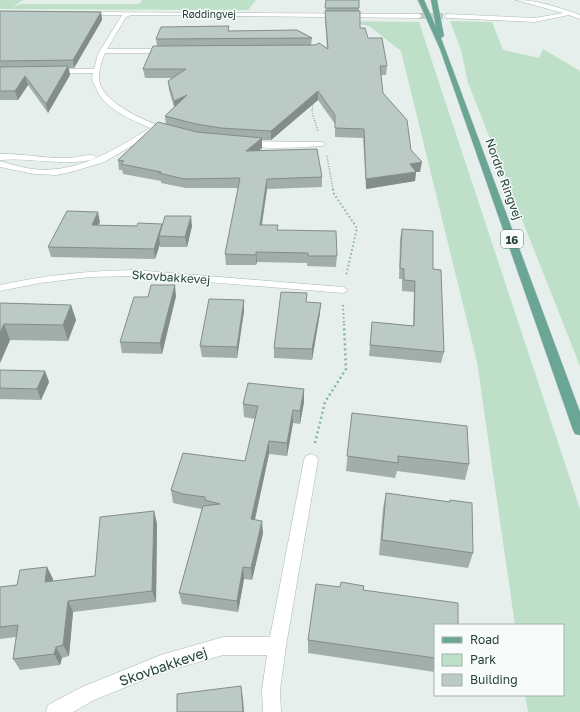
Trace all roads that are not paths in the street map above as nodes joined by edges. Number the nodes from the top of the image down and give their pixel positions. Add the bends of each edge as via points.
1 (421, 0) edge
2 (434, 0) edge
3 (519, 0) edge
4 (75, 13) edge
5 (571, 13) junction
6 (129, 14) junction
7 (419, 16) tunnel mouth
8 (447, 16) tunnel mouth
9 (580, 17) edge
10 (443, 49) junction
11 (173, 51) edge
12 (103, 52) junction
13 (45, 71) edge
14 (97, 71) junction
15 (156, 128) junction
16 (180, 133) edge
17 (241, 143) edge
18 (322, 144) road end
19 (122, 148) junction
20 (0, 157) edge
21 (0, 164) edge
22 (0, 288) edge
23 (343, 290) road end
24 (580, 430) edge
25 (311, 460) road end
26 (277, 646) junction
27 (55, 712) edge
28 (272, 712) edge

1 - 10 main road, Nordre Ringvej / 16
2 - 10 main road, Nordre Ringvej / 16
3 - 5 street
4 - 6 street, Røddingvej
5 - 8 street via 535,20
5 - 9 street
6 - 7 street, Røddingvej
6 - 12 street via 124,16
10 - 24 main road, Nordre Ringvej / 16
11 - 12 street
12 - 14 street
13 - 14 street
14 - 15 street via 95,78 103,97 125,113
15 - 16 street
15 - 19 street
17 - 18 street
19 - 20 street via 81,160 53,161 14,155
19 - 21 street via 108,157 68,172 37,172
22 - 23 street, Skovbakkevej via 89,274 134,273
25 - 26 street
26 - 27 street, Skovbakkevej via 223,646 161,664 88,694
26 - 28 street via 271,690

